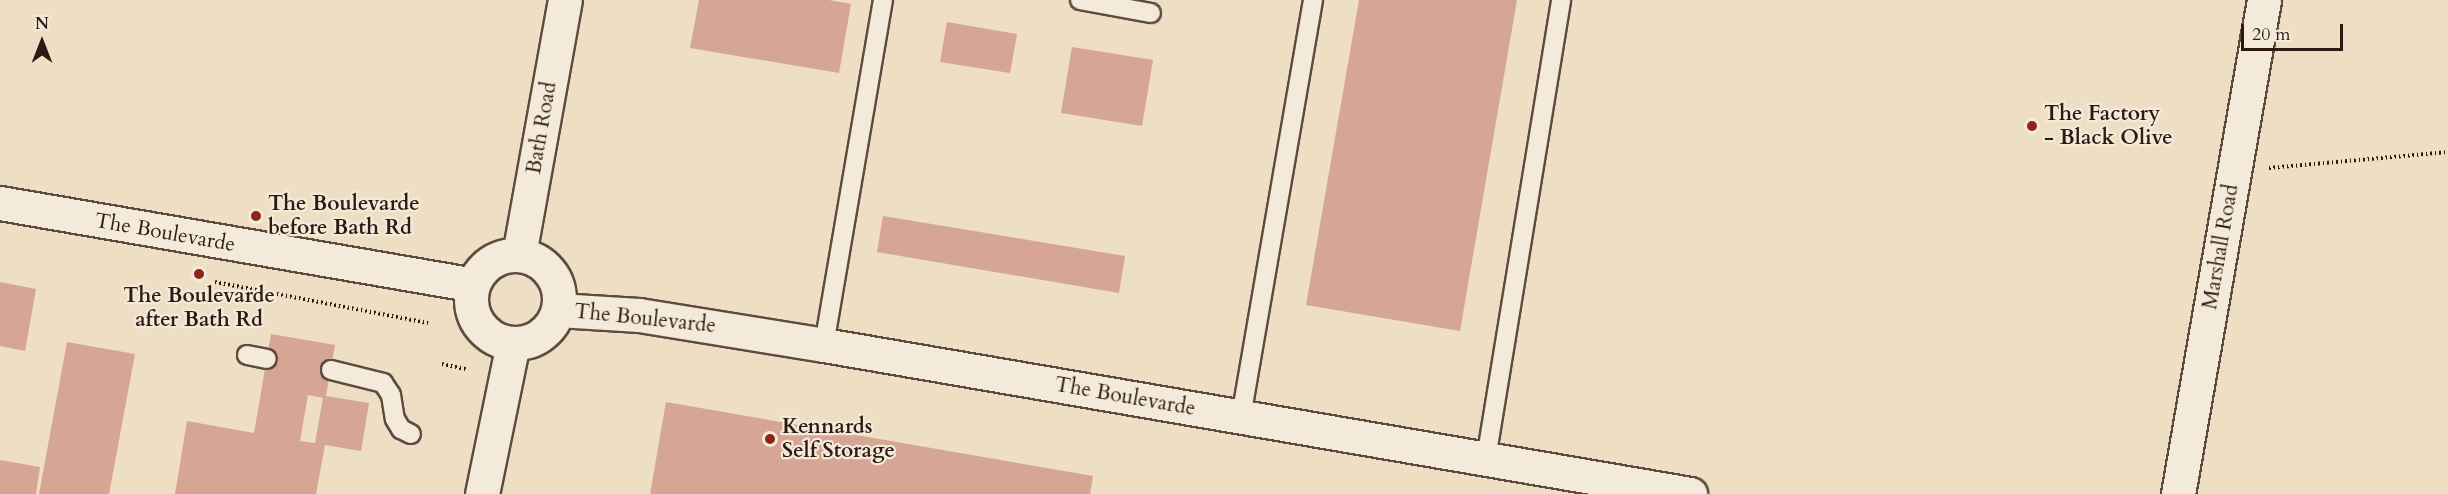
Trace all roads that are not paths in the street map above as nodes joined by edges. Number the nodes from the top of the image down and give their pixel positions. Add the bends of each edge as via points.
1 (565, 0) edge
2 (883, 0) edge
3 (1080, 0) edge
4 (1313, 0) edge
5 (1561, 0) edge
6 (2264, 0) edge
7 (1151, 13) dead end
8 (0, 203) edge
9 (519, 255) junction
10 (473, 285) junction
11 (558, 310) junction
12 (513, 343) junction
13 (824, 345) junction
14 (247, 355) dead end
15 (267, 359) dead end
16 (331, 370) dead end
17 (1241, 417) junction
18 (411, 434) dead end
19 (1485, 459) junction
20 (482, 494) edge
21 (1690, 494) edge
22 (2178, 494) edge

1 - 9 street, Bath Road
2 - 13 lane
3 - 7 lane
4 - 17 lane
5 - 19 lane
6 - 22 street, Marshall Road
8 - 10 street, The Boulevarde
9 - 10 street via 486,265
9 - 11 street via 534,259 551,274 559,295
10 - 12 street via 472,312 478,324 488,334
11 - 12 street via 541,335
11 - 13 street, The Boulevarde via 639,315
12 - 20 street
13 - 17 street, The Boulevarde
14 - 15 lane
16 - 18 lane via 383,383 391,395 395,419 401,429
17 - 19 street, The Boulevarde
19 - 21 street, The Boulevarde

